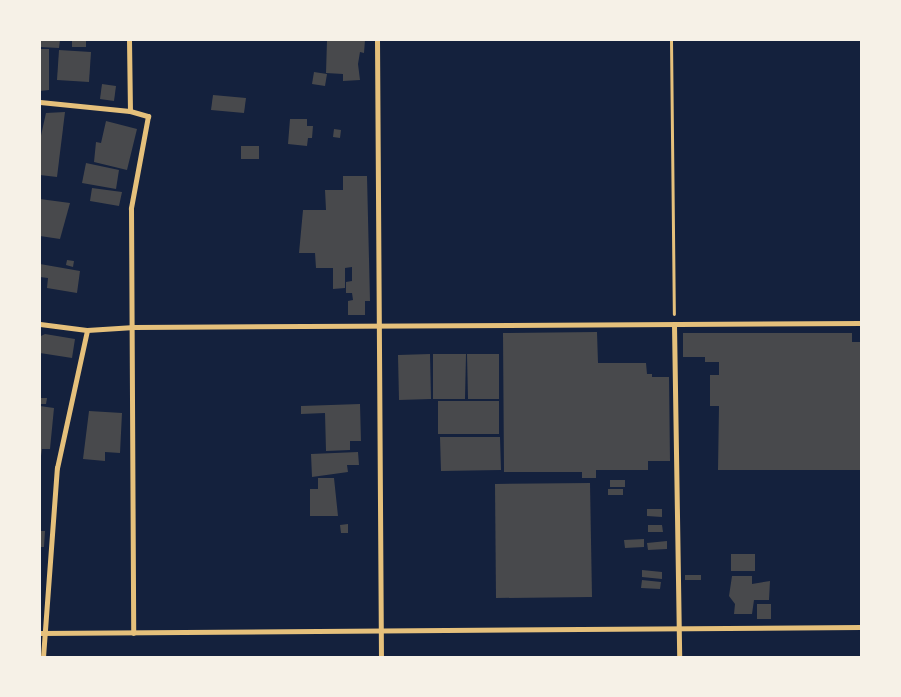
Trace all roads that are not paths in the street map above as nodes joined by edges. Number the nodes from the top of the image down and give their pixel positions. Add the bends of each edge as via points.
1 (129, 40) edge
2 (377, 40) edge
3 (40, 102) edge
4 (130, 111) junction
5 (861, 323) edge
6 (40, 324) edge
7 (674, 325) junction
8 (134, 327) junction
9 (377, 327) junction
10 (87, 330) junction
11 (678, 627) junction
12 (861, 627) edge
13 (381, 632) junction
14 (43, 633) edge
15 (133, 633) junction
16 (44, 657) edge
17 (381, 657) edge
18 (679, 657) edge

1 - 4 street
2 - 9 street
3 - 4 street
4 - 8 street via 148,116 130,208
5 - 7 street
6 - 10 street
7 - 9 street
7 - 11 street
8 - 9 street
8 - 10 street
8 - 15 street
9 - 13 street
10 - 14 street via 57,468
11 - 12 street
11 - 13 street
11 - 18 street
13 - 15 street
13 - 17 street
14 - 15 street
14 - 16 street

